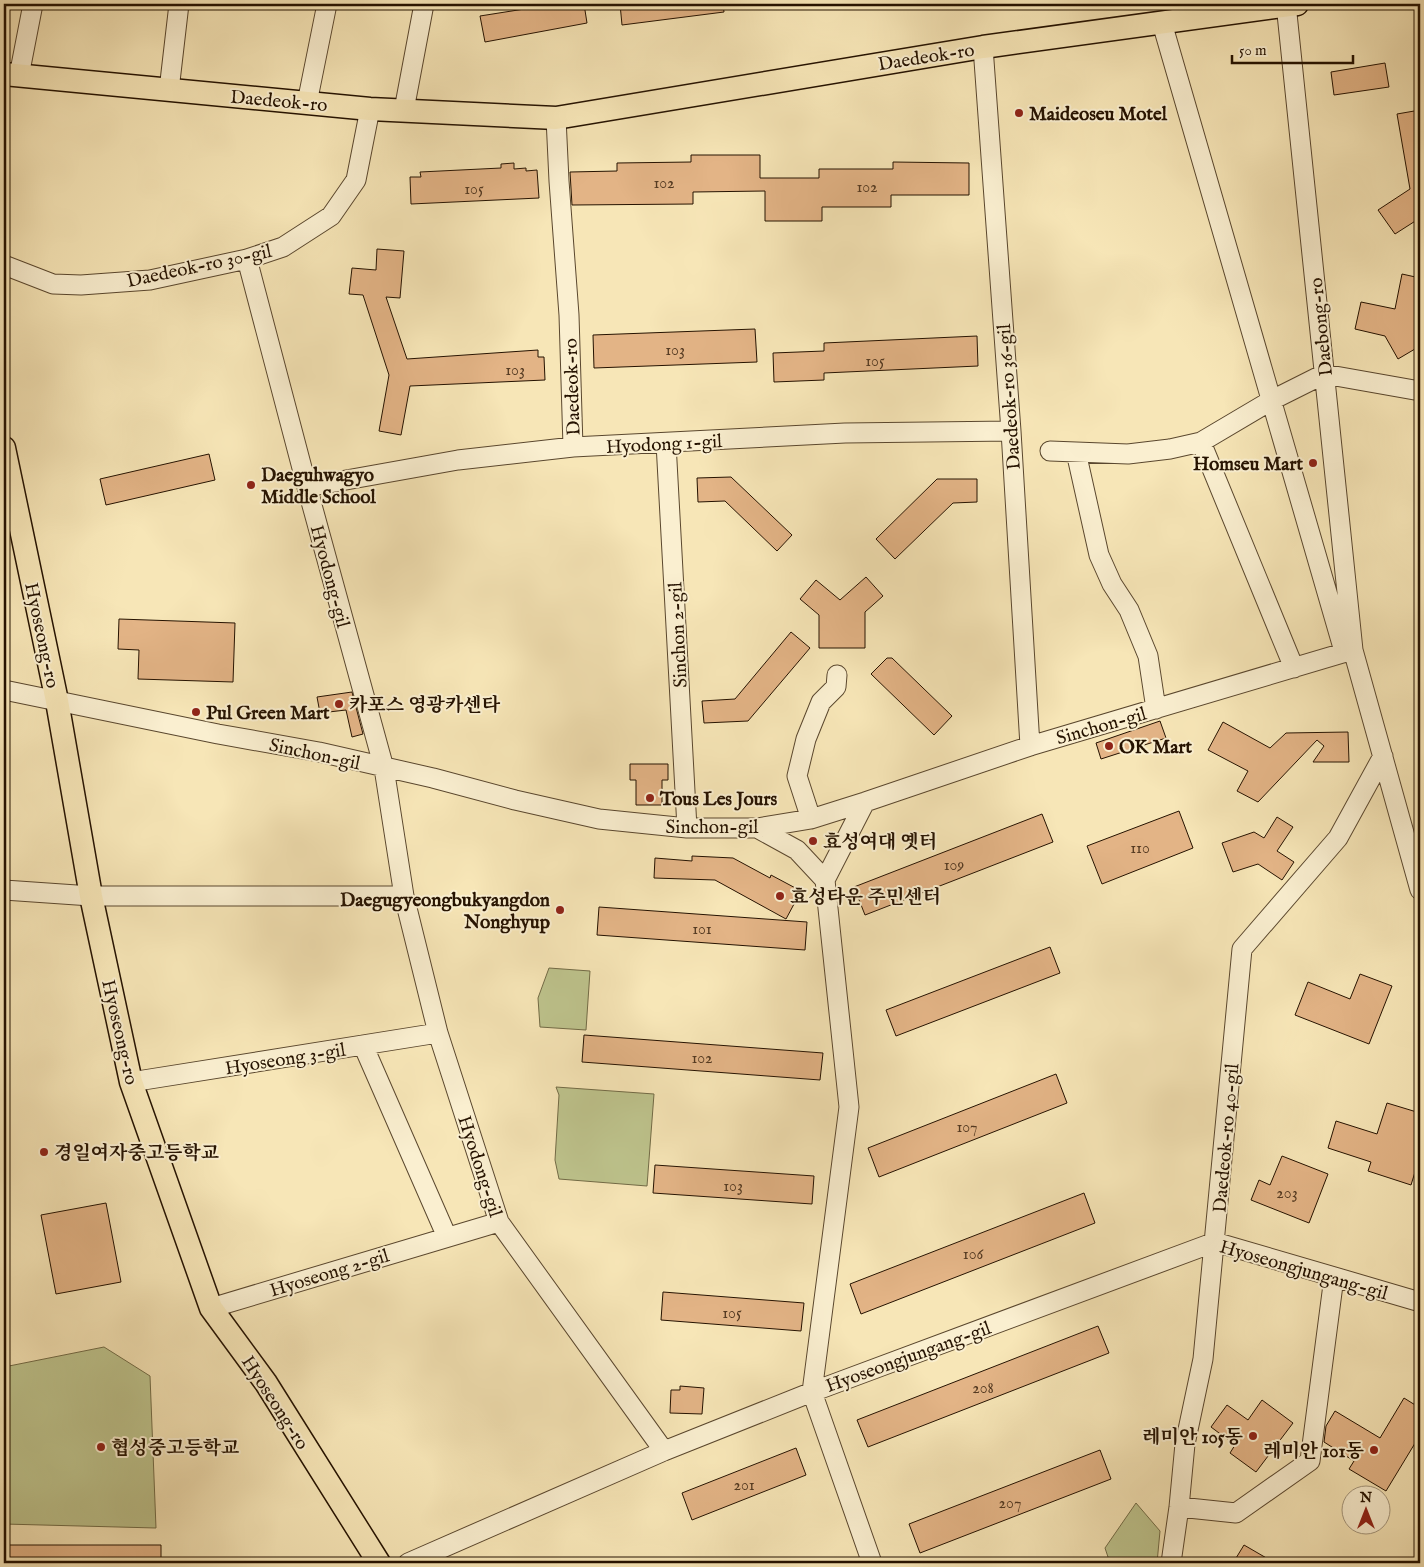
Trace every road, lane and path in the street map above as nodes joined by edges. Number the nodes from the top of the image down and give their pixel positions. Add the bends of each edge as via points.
1 (33, 4) edge
2 (179, 4) edge
3 (327, 4) edge
4 (424, 4) edge
5 (1290, 4) edge
6 (1162, 23) junction
7 (983, 47) junction
8 (12, 75) edge
9 (169, 90) junction
10 (307, 103) junction
11 (370, 109) junction
12 (404, 110) junction
13 (556, 118) junction
14 (247, 259) junction
15 (4, 265) edge
16 (1324, 374) junction
17 (1420, 391) edge
18 (1272, 400) junction
19 (1011, 432) junction
20 (1201, 442) junction
21 (666, 443) junction
22 (573, 447) junction
23 (4, 448) edge
24 (1050, 451) dead end
25 (1076, 452) junction
26 (307, 487) junction
27 (1349, 652) junction
28 (1294, 668) junction
29 (837, 675) dead end
30 (4, 690) edge
31 (57, 701) junction
32 (1156, 709) junction
33 (1030, 746) junction
34 (1383, 756) junction
35 (384, 768) junction
36 (865, 802) junction
37 (811, 819) junction
38 (687, 828) junction
39 (757, 828) junction
40 (843, 845) junction
41 (797, 850) junction
42 (825, 880) junction
43 (4, 890) edge
44 (1420, 890) edge
45 (91, 896) junction
46 (404, 896) junction
47 (438, 1034) junction
48 (363, 1045) junction
49 (131, 1082) junction
50 (499, 1222) junction
51 (448, 1237) junction
52 (1215, 1242) junction
53 (1334, 1278) junction
54 (1420, 1302) edge
55 (211, 1308) junction
56 (812, 1392) junction
57 (664, 1451) junction
58 (1179, 1507) junction
59 (379, 1563) edge
60 (408, 1563) edge
61 (872, 1563) edge
62 (1171, 1563) edge

1 - 8 street
2 - 9 street
3 - 10 street
4 - 12 street
5 - 6 main road, Daedeok-ro
5 - 16 street, Daebong-ro
6 - 7 main road, Daedeok-ro
6 - 18 street
7 - 13 main road, Daedeok-ro
7 - 19 street, Daedeok-ro 36-gil
8 - 9 main road, Daedeok-ro
9 - 10 main road, Daedeok-ro
10 - 11 main road, Daedeok-ro
11 - 12 main road, Daedeok-ro
11 - 14 street, Daedeok-ro 30-gil via 356,180 331,216 283,247
12 - 13 main road, Daedeok-ro
13 - 22 street, Daedeok-ro via 569,315
14 - 15 street, Daedeok-ro 30-gil via 150,280 81,286 52,284
14 - 26 street, Hyodong-gil
16 - 17 street
16 - 18 street
16 - 27 street, Daebong-ro
18 - 20 street
18 - 27 street
19 - 21 street, Hyodong 1-gil via 845,432
19 - 33 street, Daedeok-ro 36-gil
20 - 25 street via 1128,454
20 - 28 street
21 - 22 street, Hyodong 1-gil
21 - 38 street, Sinchon 2-gil
22 - 26 street, Hyodong 1-gil via 458,460
23 - 31 main road, Hyoseong-ro
24 - 25 street
25 - 32 street via 1099,556 1129,610 1148,656
26 - 35 street, Hyodong-gil
27 - 28 street, Sinchon-gil
27 - 34 street
28 - 32 street, Sinchon-gil
29 - 37 street via 836,687 821,702 806,738 797,776
30 - 31 street, Sinchon-gil
31 - 35 street, Sinchon-gil via 319,752
31 - 45 main road, Hyoseong-ro
32 - 33 street, Sinchon-gil
33 - 36 street, Sinchon-gil
34 - 44 street
34 - 52 street, Daedeok-ro 40-gil via 1338,838 1242,950
35 - 38 street, Sinchon-gil via 599,819
35 - 46 street, Hyodong-gil
36 - 37 street, Sinchon-gil
36 - 40 street
37 - 39 street, Sinchon-gil
37 - 40 street via 838,829
37 - 41 street via 801,826 796,836
38 - 39 street, Sinchon-gil
39 - 41 street
40 - 42 street
41 - 42 street
42 - 56 street via 849,1107
43 - 45 street
45 - 46 street
45 - 49 main road, Hyoseong-ro
46 - 47 street, Hyodong-gil
47 - 48 street, Hyoseong 3-gil
47 - 50 street, Hyodong-gil
48 - 49 street, Hyoseong 3-gil
48 - 51 street
49 - 55 main road, Hyoseong-ro
50 - 51 street, Hyoseong 2-gil
50 - 57 street, Hyodong-gil
51 - 55 street, Hyoseong 2-gil
52 - 53 street, Hyoseongjungang-gil
52 - 56 street, Hyoseongjungang-gil
52 - 58 street, Daedeok-ro 40-gil via 1203,1359 1185,1444
53 - 54 street, Hyoseongjungang-gil
53 - 58 street via 1310,1461 1236,1513
55 - 59 main road, Hyoseong-ro via 266,1383
56 - 57 street, Hyoseongjungang-gil
56 - 61 street
57 - 60 street, Hyoseongjungang-gil
58 - 62 street, Daedeok-ro 40-gil

